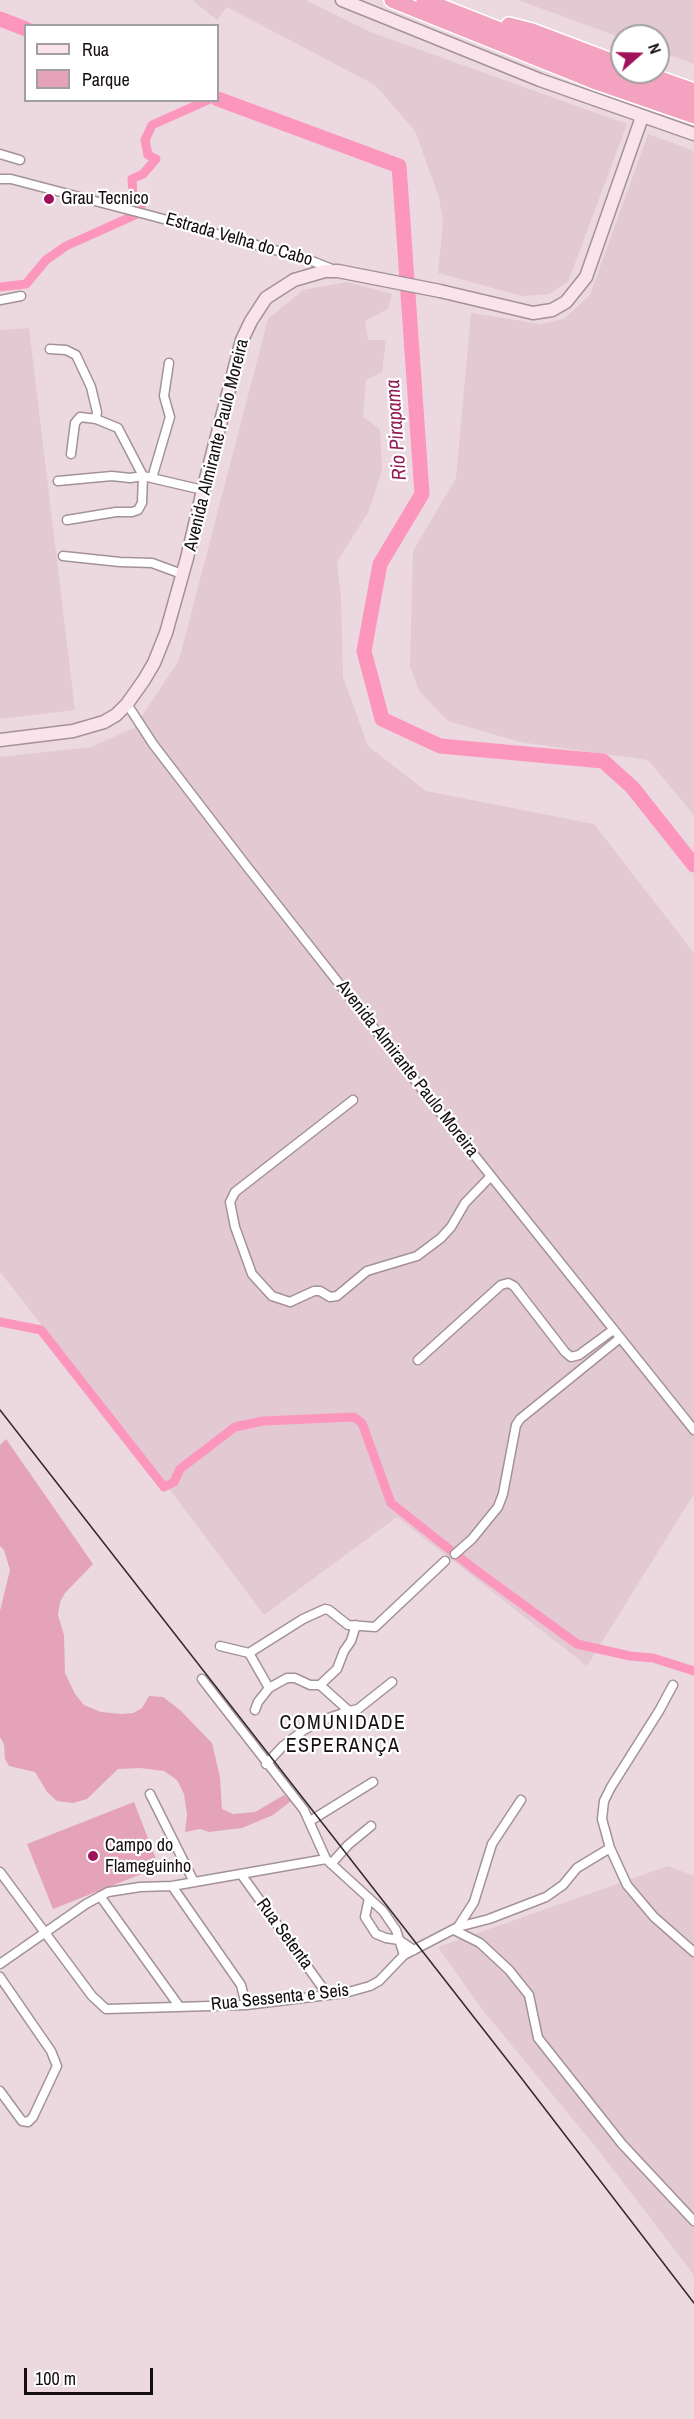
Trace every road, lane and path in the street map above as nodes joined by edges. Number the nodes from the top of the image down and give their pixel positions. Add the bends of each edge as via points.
1 (342, 0) edge
2 (392, 0) edge
3 (424, 0) edge
4 (455, 13) junction
5 (610, 61) edge
6 (670, 83) edge
7 (694, 92) edge
8 (694, 104) edge
9 (694, 116) edge
10 (642, 117) junction
11 (694, 134) edge
12 (0, 154) edge
13 (20, 160) dead end
14 (0, 179) edge
15 (338, 271) junction
16 (21, 296) dead end
17 (0, 300) edge
18 (50, 349) dead end
19 (169, 363) dead end
20 (96, 419) junction
21 (71, 454) dead end
22 (148, 477) junction
23 (58, 481) dead end
24 (203, 490) junction
25 (67, 520) dead end
26 (63, 556) dead end
27 (183, 574) junction
28 (127, 704) junction
29 (0, 740) edge
30 (353, 1100) dead end
31 (491, 1176) junction
32 (614, 1330) junction
33 (620, 1338) junction
34 (418, 1360) dead end
35 (694, 1430) edge
36 (455, 1554) dead end
37 (445, 1561) dead end
38 (356, 1625) junction
39 (220, 1646) dead end
40 (249, 1653) junction
41 (202, 1679) dead end
42 (392, 1682) dead end
43 (320, 1684) junction
44 (673, 1685) dead end
45 (269, 1688) junction
46 (255, 1710) dead end
47 (349, 1711) junction
48 (266, 1764) junction
49 (373, 1782) dead end
50 (150, 1794) dead end
51 (521, 1800) dead end
52 (310, 1821) junction
53 (371, 1826) dead end
54 (609, 1848) junction
55 (328, 1861) junction
56 (0, 1872) edge
57 (241, 1874) junction
58 (194, 1882) junction
59 (172, 1886) junction
60 (100, 1896) junction
61 (369, 1898) junction
62 (456, 1929) junction
63 (45, 1932) junction
64 (399, 1940) junction
65 (414, 1950) junction
66 (694, 1952) edge
67 (404, 1955) junction
68 (0, 1964) edge
69 (0, 1977) edge
70 (327, 1994) junction
71 (246, 2005) junction
72 (179, 2006) junction
73 (0, 2091) edge
74 (694, 2221) edge

1 - 10 main road
2 - 9 highway via 596,82
3 - 4 highway
4 - 5 highway via 531,32
4 - 8 highway
6 - 7 highway
10 - 11 main road
10 - 15 main road, Avenida Almirante Paulo Moreira via 586,277 566,302 552,310 533,313
12 - 13 street
14 - 15 street, Estrada Velha do Cabo via 156,216
15 - 24 main road, Avenida Almirante Paulo Moreira via 294,280 278,288 259,308 242,340
16 - 17 street
18 - 20 street via 76,355 92,387
19 - 22 street via 164,396 170,417
20 - 21 street via 84,417 75,423
20 - 22 street via 122,433
22 - 23 street
22 - 24 street
22 - 25 street via 138,510
24 - 27 main road, Avenida Almirante Paulo Moreira
26 - 27 street via 152,562
27 - 28 main road, Avenida Almirante Paulo Moreira via 154,663
28 - 29 main road, Avenida Almirante Paulo Moreira via 116,715 91,726
28 - 31 street, Avenida Almirante Paulo Moreira via 153,744
30 - 31 street via 235,1192 230,1202 252,1274 272,1296 290,1302 314,1291 337,1296 368,1271 417,1256 441,1238 465,1203
31 - 32 street, Avenida Almirante Paulo Moreira
32 - 33 street, Avenida Almirante Paulo Moreira
32 - 34 street via 571,1357 508,1283 501,1285
33 - 35 street, Avenida Almirante Paulo Moreira
33 - 36 street via 520,1419 498,1507
37 - 38 street via 380,1624
38 - 40 street via 341,1622 324,1610
38 - 43 street via 337,1668
39 - 40 street
40 - 45 street
41 - 48 street
42 - 47 street via 358,1709
43 - 45 street via 287,1678
43 - 47 street
44 - 54 street via 604,1801 602,1819
45 - 46 street
47 - 48 street via 304,1730
48 - 52 street
49 - 52 street
50 - 58 street
51 - 62 street via 492,1844 474,1902
52 - 55 street
53 - 55 street
54 - 62 street, Rua Sessenta e Seis via 586,1861 546,1897
54 - 66 street via 627,1885 645,1908
55 - 57 street
55 - 61 street
56 - 63 street
57 - 58 street
57 - 70 street, Rua Setenta
58 - 59 street
59 - 60 street via 120,1888
59 - 71 street via 241,1985
60 - 63 street
60 - 72 street
61 - 64 street via 383,1911
61 - 64 street via 365,1911 368,1925 376,1934
62 - 65 street, Rua Sessenta e Seis
62 - 74 street via 480,1943 529,1995 538,2038 622,2144
63 - 68 street
63 - 72 street, Rua Sessenta e Seis via 106,2009
64 - 65 street
64 - 67 street
65 - 67 street, Rua Sessenta e Seis
67 - 70 street, Rua Sessenta e Seis via 370,1986
69 - 73 street via 51,2051 57,2066 28,2122 22,2121
70 - 71 street, Rua Sessenta e Seis
71 - 72 street, Rua Sessenta e Seis

